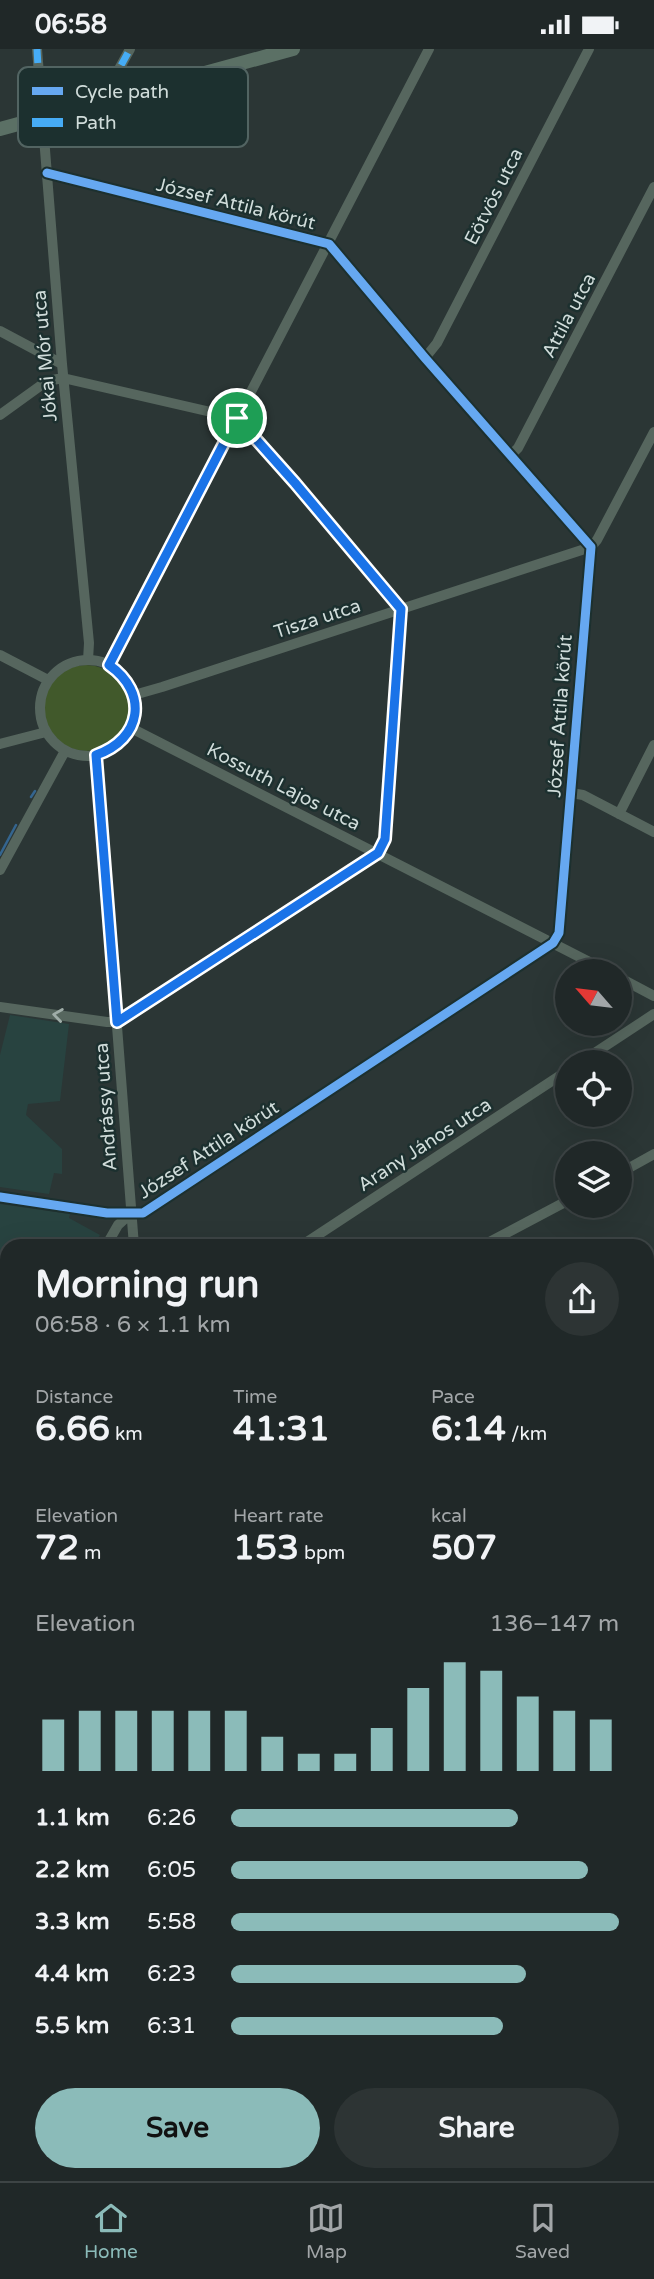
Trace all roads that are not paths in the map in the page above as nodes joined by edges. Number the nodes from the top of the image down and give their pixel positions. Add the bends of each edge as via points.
1 (37, 49) edge
2 (130, 49) edge
3 (293, 49) edge
4 (429, 49) edge
5 (589, 49) edge
6 (38, 67) edge
7 (120, 67) edge
8 (228, 67) edge
9 (18, 124) edge
10 (0, 129) edge
11 (44, 147) edge
12 (47, 173) junction
13 (654, 187) edge
14 (329, 244) junction
15 (0, 331) edge
16 (425, 358) junction
17 (62, 364) junction
18 (63, 378) junction
19 (0, 415) edge
20 (237, 418) junction
21 (654, 432) edge
22 (510, 456) junction
23 (591, 547) junction
24 (401, 609) junction
25 (0, 655) edge
26 (88, 660) junction
27 (109, 665) junction
28 (48, 680) junction
29 (134, 695) junction
30 (131, 728) junction
31 (46, 732) junction
32 (0, 744) edge
33 (654, 745) edge
34 (65, 751) junction
35 (96, 755) junction
36 (571, 793) junction
37 (619, 814) junction
38 (654, 832) edge
39 (378, 853) junction
40 (0, 870) edge
41 (553, 943) junction
42 (584, 959) edge
43 (632, 984) edge
44 (654, 996) edge
45 (0, 1007) edge
46 (654, 1014) edge
47 (117, 1022) junction
48 (599, 1050) edge
49 (555, 1079) edge
50 (654, 1154) edge
51 (632, 1166) edge
52 (0, 1198) edge
53 (555, 1207) edge
54 (130, 1214) junction
55 (110, 1239) edge
56 (133, 1239) edge
57 (312, 1239) edge
58 (495, 1239) edge

1 - 6 street, Jókai Mór utca
2 - 7 street
3 - 8 main road
4 - 14 street
5 - 16 street, Eötvös utca via 437,343
9 - 10 main road
11 - 12 street, Jókai Mór utca
12 - 14 street, József Attila körút
12 - 17 street, Jókai Mór utca
13 - 22 street, Attila utca
14 - 16 street, József Attila körút
14 - 20 street
15 - 17 street
16 - 22 street, József Attila körút
17 - 18 street, Jókai Mór utca
18 - 19 street via 47,380
18 - 20 street
18 - 26 street, Jókai Mór utca
20 - 24 street
20 - 27 street
21 - 23 street
22 - 23 street, József Attila körút
23 - 24 street, Tisza utca
23 - 36 street, József Attila körút
24 - 29 street, Tisza utca
24 - 39 street via 385,839
25 - 28 street
26 - 27 street
26 - 28 street via 66,666
27 - 29 street
28 - 31 street via 40,706
29 - 30 street
30 - 35 street via 117,745
30 - 39 street, Kossuth Lajos utca
31 - 32 street
31 - 34 street
33 - 37 street
34 - 35 street
34 - 40 street
35 - 47 street, Andrássy utca
36 - 37 street
36 - 41 street, József Attila körút via 559,933
37 - 38 street
39 - 41 street, Kossuth Lajos utca
39 - 47 street
41 - 42 street, Kossuth Lajos utca
41 - 54 street, József Attila körút via 144,1213
43 - 44 street
47 -> 45 street
46 - 48 street
47 - 54 street, Andrássy utca
49 - 57 street, Arany János utca
50 - 51 street
52 - 54 street, József Attila körút
53 - 58 street
54 - 55 street
54 - 56 street, Andrássy utca

